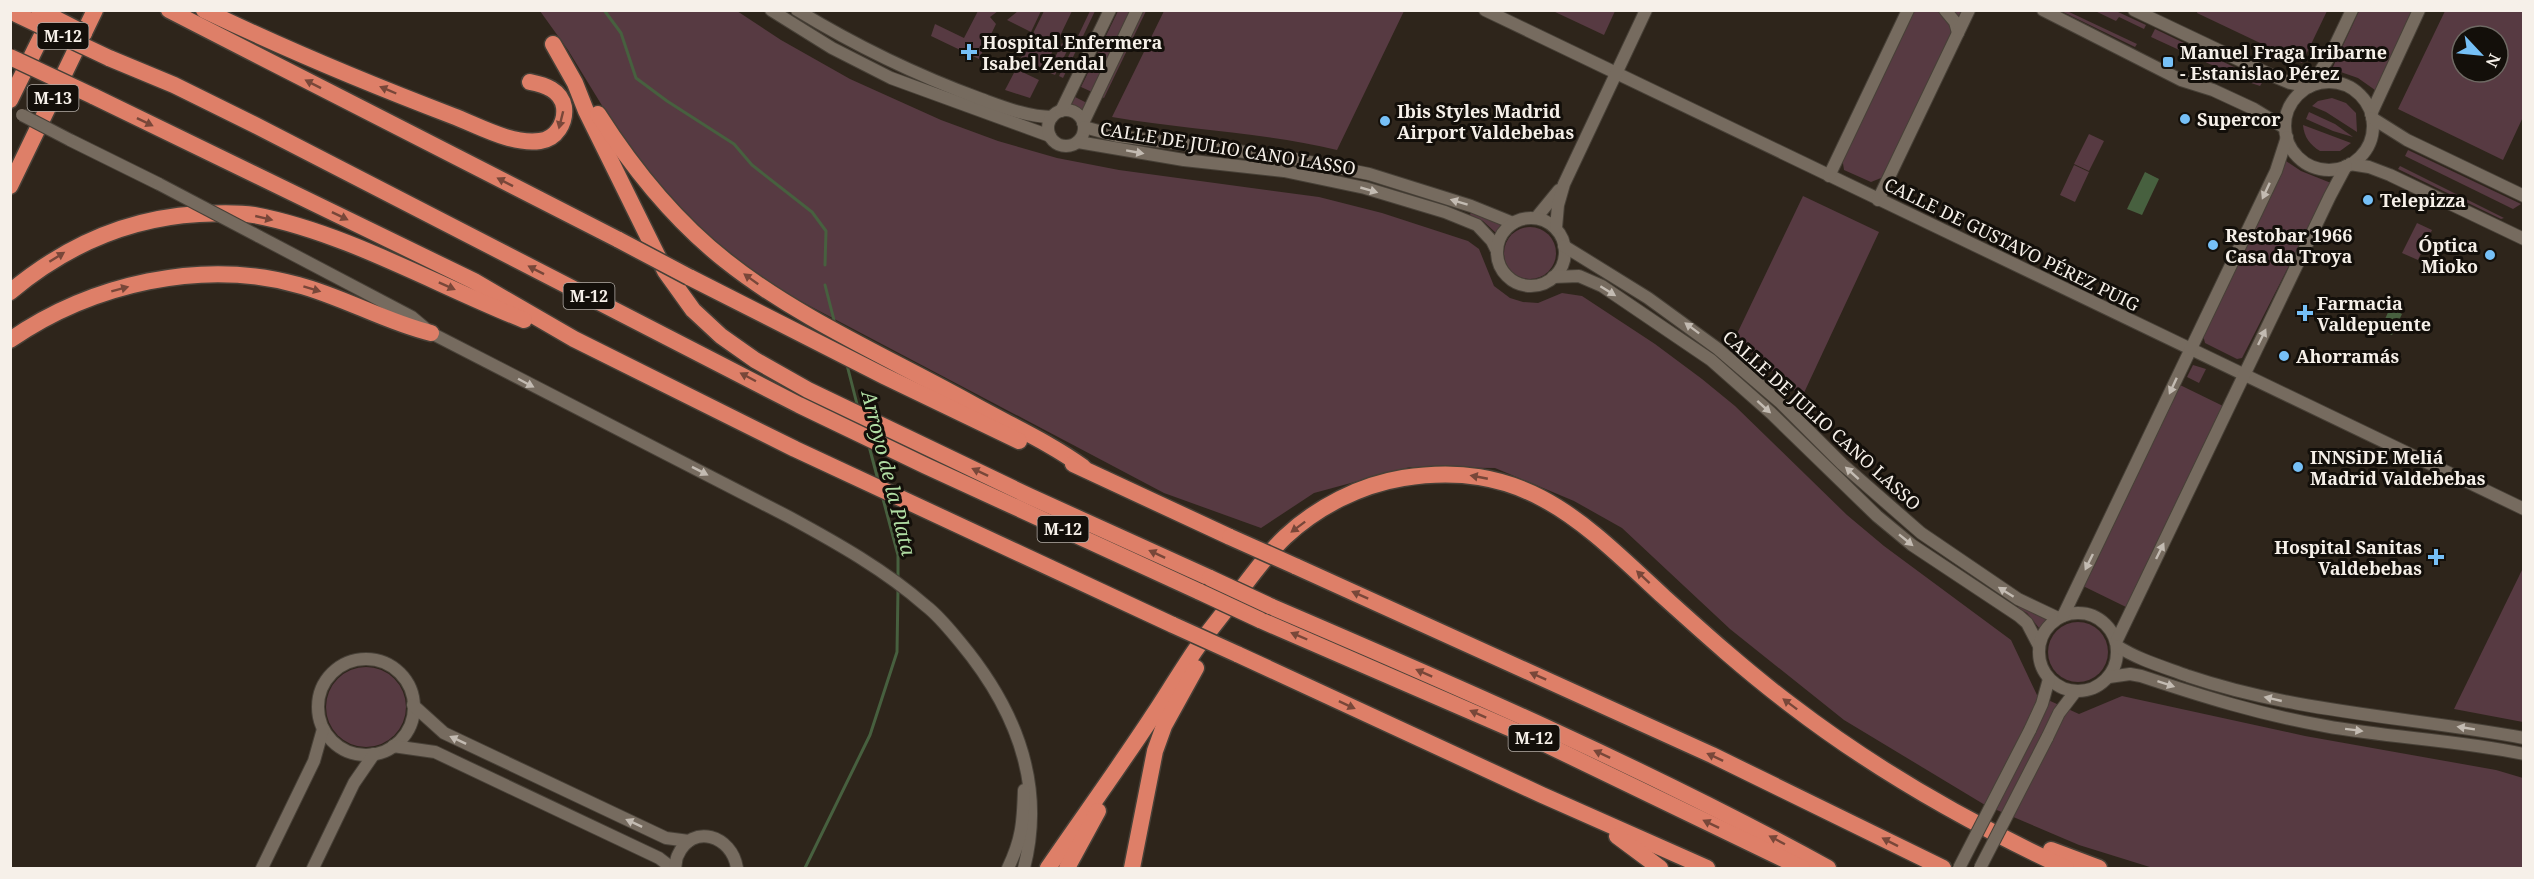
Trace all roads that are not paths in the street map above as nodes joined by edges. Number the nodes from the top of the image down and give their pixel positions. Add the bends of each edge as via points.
1 (39, 10) edge
2 (54, 10) edge
3 (95, 10) edge
4 (169, 10) edge
5 (204, 10) edge
6 (771, 10) edge
7 (797, 10) edge
8 (1110, 10) edge
9 (1137, 10) edge
10 (1485, 10) edge
11 (1646, 10) edge
12 (1944, 10) edge
13 (1968, 10) edge
14 (2043, 10) edge
15 (2134, 10) edge
16 (2352, 10) edge
17 (2419, 10) edge
18 (1909, 11) edge
19 (13, 12) edge
20 (1958, 33) junction
21 (554, 44) dead end
22 (111, 53) junction
23 (10, 57) edge
24 (1617, 74) junction
25 (530, 82) dead end
26 (575, 83) junction
27 (2310, 87) junction
28 (10, 100) edge
29 (16, 111) edge
30 (1057, 114) junction
31 (2372, 116) junction
32 (1083, 125) junction
33 (2286, 132) junction
34 (1050, 136) junction
35 (1077, 142) junction
36 (2348, 165) junction
37 (1829, 176) junction
38 (1564, 184) junction
39 (10, 186) edge
40 (2523, 196) edge
41 (1878, 200) junction
42 (1536, 218) junction
43 (1513, 223) junction
44 (1556, 228) junction
45 (2523, 239) edge
46 (1564, 246) junction
47 (1497, 251) junction
48 (1553, 278) junction
49 (10, 292) edge
50 (431, 333) junction
51 (574, 339) junction
52 (10, 340) edge
53 (2190, 349) junction
54 (2244, 375) junction
55 (804, 397) junction
56 (1083, 467) junction
57 (2523, 509) edge
58 (1265, 613) junction
59 (2060, 617) junction
60 (1219, 621) junction
61 (2116, 644) junction
62 (2039, 646) junction
63 (2109, 677) junction
64 (2049, 680) junction
65 (2074, 692) junction
66 (413, 705) junction
67 (323, 729) junction
68 (2523, 738) edge
69 (1137, 739) junction
70 (1837, 739) junction
71 (393, 746) junction
72 (375, 754) junction
73 (2523, 754) edge
74 (1024, 759) junction
75 (1542, 795) junction
76 (689, 841) junction
77 (262, 868) edge
78 (313, 868) edge
79 (674, 868) edge
80 (737, 868) edge
81 (1008, 868) edge
82 (1024, 868) edge
83 (1048, 868) edge
84 (1067, 868) edge
85 (1132, 868) edge
86 (1660, 868) edge
87 (1707, 868) edge
88 (1802, 868) edge
89 (1828, 868) edge
90 (1943, 868) edge
91 (1959, 868) edge
92 (1980, 868) edge
93 (2067, 868) edge
94 (2099, 868) edge

1 - 22 highway, bridge
2 - 28 highway, M-13
3 - 39 highway, M-13
56 -> 4 highway, bridge via 990,428 884,376
25 -> 5 highway via 551,88 564,107 559,129 543,141 510,137 452,116
6 - 34 street via 891,78
7 - 30 street via 899,66 1027,114
8 - 30 street
9 - 32 street
10 - 24 street, CALLE DE GUSTAVO PÉREZ PUIG
11 - 24 street
12 - 20 street via 1955,22
13 - 20 street
14 - 33 street via 2181,80 2269,117
15 - 27 street via 2290,84
16 - 27 street via 2328,61
17 - 31 street
18 - 37 street
19 - 22 highway, M-12, bridge
20 - 41 street
21 - 26 highway
55 -> 22 highway, M-12
23 -> 51 highway, M-12, bridge via 474,281
24 - 37 street, CALLE DE GUSTAVO PÉREZ PUIG
24 - 38 street
26 - 55 highway via 653,250 680,294 721,336
56 -> 26 highway via 800,311 727,261 647,183
27 - 31 street via 2328,82 2348,86 2364,100
27 - 33 street via 2293,102
29 - 50 street, bridge via 412,317
30 - 32 street via 1077,114
30 - 34 street via 1048,126
31 - 36 street via 2369,144
31 - 40 street via 2408,140
32 - 35 street
43 -> 32 street, CALLE DE JULIO CANO LASSO via 1471,206 1358,172 1285,157 1117,136
33 - 36 street via 2297,156 2309,165 2329,170
33 -> 53 street via 2276,171
34 - 35 street via 1062,146
35 -> 47 street, CALLE DE JULIO CANO LASSO via 1284,171 1365,188 1477,225
36 - 45 street via 2369,166
54 -> 36 street
37 - 41 street, CALLE DE GUSTAVO PÉREZ PUIG
38 - 42 street
38 - 44 street
41 - 53 street, CALLE DE GUSTAVO PÉREZ PUIG
42 - 43 street
42 - 44 street
43 - 47 street via 1499,240
44 - 46 street
46 - 48 street via 1561,268
59 -> 46 street, CALLE DE JULIO CANO LASSO via 2018,599 1921,534 1718,349 1648,298
47 - 48 street via 1504,272 1522,285 1533,286
48 -> 62 street, CALLE DE JULIO CANO LASSO via 1579,276 1596,283 1711,360 1885,523 1947,570 2019,616
49 -> 51 highway via 43,266 92,238 136,223 223,212 284,222 374,255
52 -> 50 highway via 56,312 114,290 186,276 220,275 296,284
50 -> 74 street via 789,517 887,575 927,606 966,649 1007,711
51 -> 75 highway, M-12, bridge via 795,449
53 - 54 street, CALLE DE GUSTAVO PÉREZ PUIG
53 -> 59 street
54 - 57 street, CALLE DE GUSTAVO PÉREZ PUIG
61 -> 54 street
58 -> 55 highway, bridge via 1210,578 912,441
55 - 58 highway, M-12, bridge via 926,466 1200,592
90 -> 56 highway, bridge via 1712,755
88 -> 58 highway, M-12
89 -> 58 highway via 1643,773 1464,691
59 - 61 street via 2089,614 2106,625
59 - 62 street via 2049,625
60 - 69 highway via 1195,650
70 -> 60 highway via 1727,654 1605,541 1562,508 1504,482 1470,475 1428,474 1352,492 1285,537
60 - 85 highway via 1155,751
61 - 63 street via 2117,657
68 -> 61 street via 2304,706 2216,685 2157,665
62 - 64 street via 2039,659
63 - 65 street via 2098,686
63 -> 73 street via 2141,676 2247,709 2328,727 2455,741
64 - 65 street
64 - 91 street, bridge via 2042,705
65 - 92 street, bridge via 2059,712
66 - 67 street via 409,686 394,668 375,660 354,660 330,675 322,687 318,701
66 - 71 street via 405,734
76 -> 66 street via 666,838 444,733
67 - 72 street via 345,750
67 - 77 street via 314,761
69 - 83 highway
69 - 84 highway
70 - 93 highway via 1915,791
70 - 94 highway via 2024,840
71 - 72 street
71 - 79 street via 435,752
72 - 78 street via 354,783
74 - 81 street via 1023,824
74 - 82 street via 1032,796 1032,827
75 - 86 highway via 1623,840
75 - 87 highway, M-12
76 - 79 street via 678,854
76 - 80 street via 702,836 716,838 728,846

